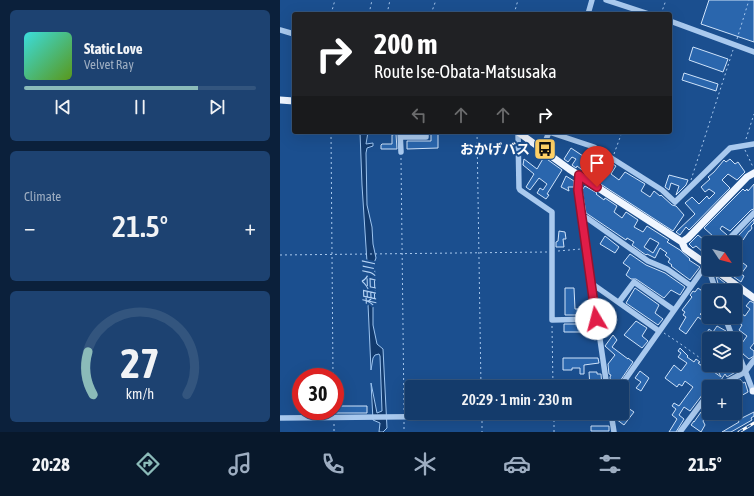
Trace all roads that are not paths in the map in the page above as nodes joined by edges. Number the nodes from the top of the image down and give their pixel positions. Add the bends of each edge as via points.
1 (592, 0) edge
2 (606, 0) edge
3 (589, 12) edge
4 (643, 12) edge
5 (672, 22) edge
6 (280, 30) edge
7 (292, 33) edge
8 (754, 52) edge
9 (280, 100) edge
10 (292, 101) edge
11 (426, 134) edge
12 (518, 134) edge
13 (521, 134) edge
14 (548, 134) edge
15 (555, 134) edge
16 (401, 135) edge
17 (754, 144) edge
18 (542, 150) junction
19 (401, 152) road end
20 (754, 173) edge
21 (579, 175) junction
22 (754, 212) edge
23 (582, 217) junction
24 (732, 236) edge
25 (682, 242) junction
26 (702, 259) edge
27 (702, 271) edge
28 (724, 276) edge
29 (591, 283) junction
30 (691, 286) junction
31 (754, 298) edge
32 (619, 302) junction
33 (674, 310) junction
34 (596, 319) junction
35 (660, 331) junction
36 (754, 360) edge
37 (742, 364) edge
38 (745, 372) junction
39 (606, 380) edge
40 (625, 380) edge
41 (730, 380) edge
42 (753, 391) edge
43 (702, 402) edge
44 (405, 416) edge
45 (280, 418) edge
46 (612, 420) edge
47 (614, 432) edge
48 (680, 432) edge

1 - 3 street
2 - 4 street
5 - 8 street
6 - 7 street
9 - 10 main road
11 - 16 street via 426,137
12 - 34 street via 519,188 552,212 552,320
13 - 18 main road
14 - 18 street
15 - 17 street via 594,147 662,190 675,202 730,148
16 - 19 street
18 - 21 main road
20 - 25 main road via 747,176
21 - 23 street via 578,190
21 - 25 main road
22 - 24 street
23 - 29 street
23 - 30 street
25 - 26 main road via 685,248
27 - 30 street
28 - 31 main road
29 - 32 street
29 - 34 street
30 - 33 street
32 - 33 street via 634,282
32 - 35 street
33 - 35 street
34 - 39 street
35 - 40 street
36 - 38 street
37 - 38 street
38 - 41 street
38 - 42 street
43 - 48 street
44 - 45 street
46 - 47 street

